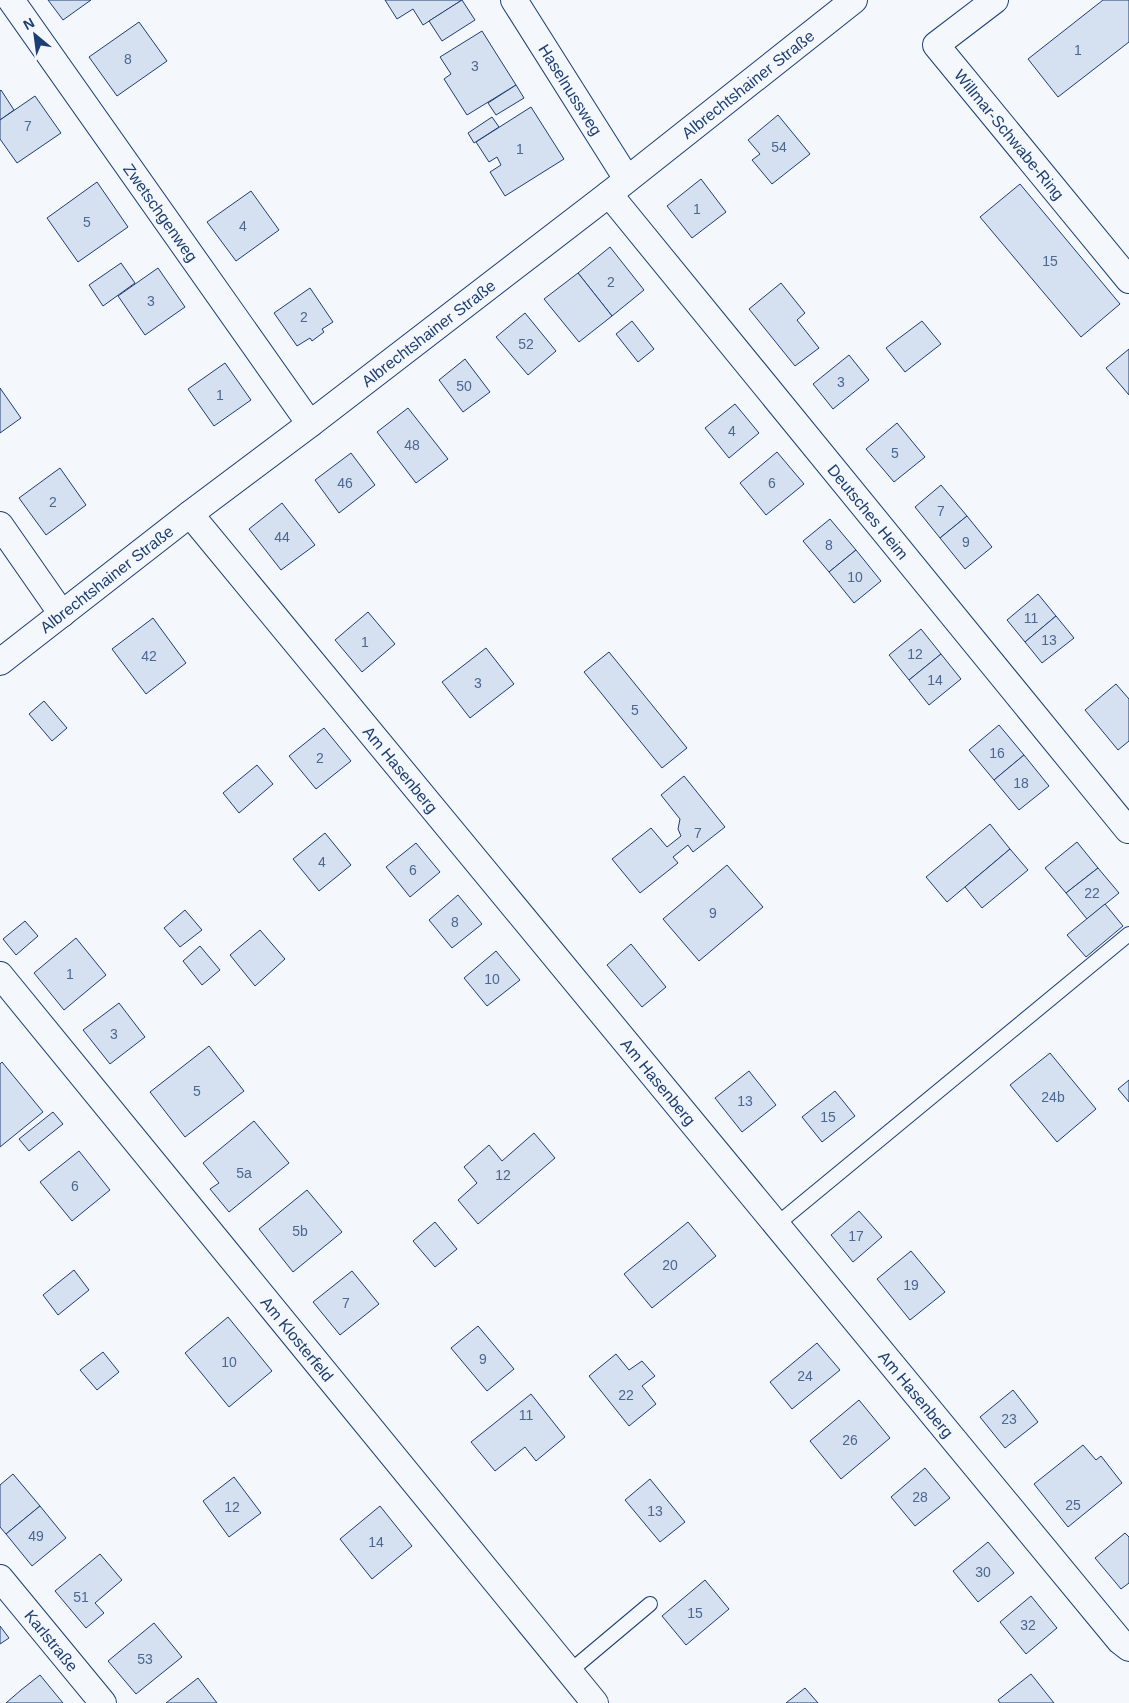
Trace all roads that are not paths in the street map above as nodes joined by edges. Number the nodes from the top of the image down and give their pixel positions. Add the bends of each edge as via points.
1 (11, 0) edge
2 (514, 0) edge
3 (854, 0) edge
4 (995, 0) edge
5 (618, 186) junction
6 (1129, 280) edge
7 (310, 424) junction
8 (190, 514) junction
9 (0, 525) edge
10 (62, 614) junction
11 (0, 662) edge
12 (1129, 837) edge
13 (1129, 934) edge
14 (0, 975) edge
15 (776, 1225) junction
16 (0, 1578) edge
17 (650, 1604) dead end
18 (1129, 1648) edge
19 (569, 1672) junction
20 (103, 1703) edge
21 (595, 1703) edge

1 - 7 street, Zwetschgenweg
2 - 5 street, Haselnussweg
3 - 5 street, Albrechtshainer Straße
4 - 6 street, Willmar-Schwabe-Ring via 936,45
5 - 7 street, Albrechtshainer Straße
5 - 12 street, Deutsches Heim
7 - 8 street, Albrechtshainer Straße
8 - 10 street, Albrechtshainer Straße
8 - 15 street, Am Hasenberg
9 - 10 street
10 - 11 street, Albrechtshainer Straße
13 - 15 lane
14 - 19 street, Am Klosterfeld
15 - 18 street, Am Hasenberg
16 - 20 street, Karlstraße
17 - 19 lane
19 - 21 street, Am Klosterfeld

